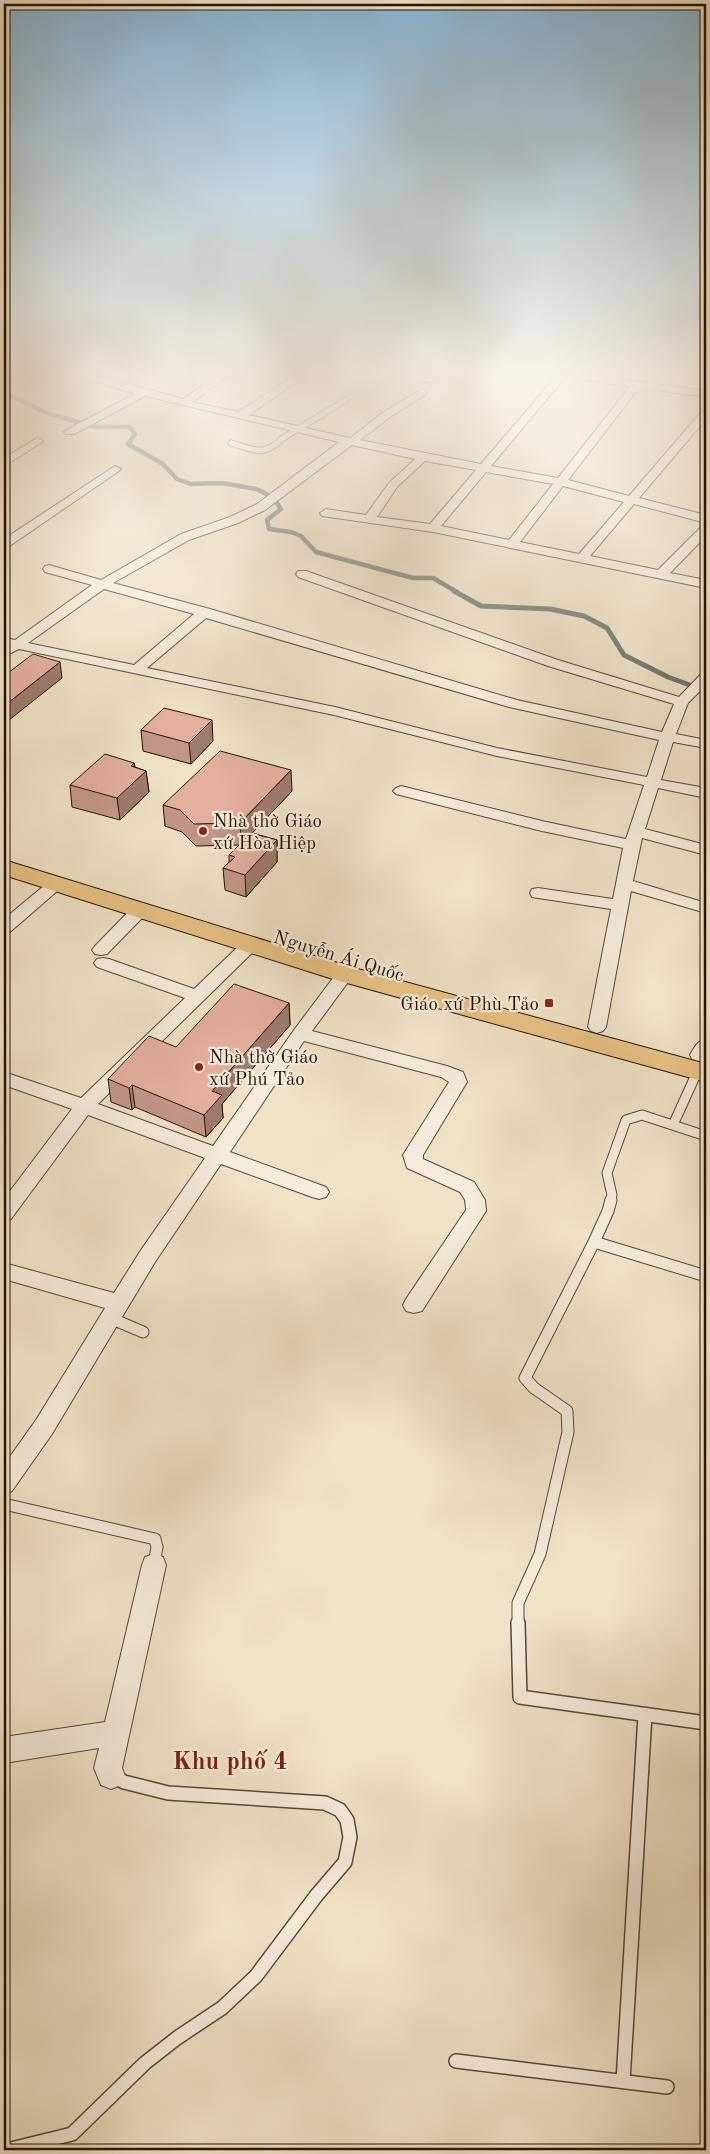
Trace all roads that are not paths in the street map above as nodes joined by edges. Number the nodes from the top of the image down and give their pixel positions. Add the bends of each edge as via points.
1 (105, 476) edge
2 (303, 476) edge
3 (403, 476) edge
4 (477, 476) edge
5 (525, 476) edge
6 (566, 476) edge
7 (653, 476) edge
8 (561, 482) junction
9 (632, 500) junction
10 (326, 513) dead end
11 (369, 519) junction
12 (706, 520) edge
13 (433, 528) junction
14 (706, 529) edge
15 (4, 544) edge
16 (512, 544) junction
17 (582, 558) junction
18 (49, 569) dead end
19 (302, 574) dead end
20 (662, 574) junction
21 (104, 583) junction
22 (706, 584) edge
23 (205, 612) junction
24 (10, 643) edge
25 (4, 654) edge
26 (136, 670) junction
27 (695, 688) edge
28 (667, 737) junction
29 (706, 744) edge
30 (652, 783) junction
31 (400, 790) dead end
32 (706, 793) edge
33 (634, 838) junction
34 (706, 850) edge
35 (4, 853) edge
36 (4, 867) edge
37 (57, 884) junction
38 (624, 884) junction
39 (538, 893) dead end
40 (620, 905) junction
41 (706, 908) edge
42 (140, 910) junction
43 (4, 928) edge
44 (251, 944) junction
45 (350, 967) junction
46 (197, 996) junction
47 (597, 1027) junction
48 (300, 1034) junction
49 (703, 1060) edge
50 (4, 1078) edge
51 (84, 1106) junction
52 (672, 1125) junction
53 (706, 1136) edge
54 (216, 1154) junction
55 (319, 1192) dead end
56 (4, 1214) edge
57 (594, 1242) junction
58 (4, 1271) edge
59 (706, 1276) edge
60 (414, 1305) dead end
61 (114, 1311) junction
62 (143, 1332) dead end
63 (4, 1484) edge
64 (4, 1504) edge
65 (154, 1565) joint
66 (645, 1715) junction
67 (706, 1723) edge
68 (115, 1733) junction
69 (4, 1750) edge
70 (112, 1776) joint
71 (456, 2061) dead end
72 (623, 2081) junction
73 (667, 2087) dead end
74 (7, 2150) edge

1 - 15 street
2 - 21 street via 261,507 185,537
3 - 11 street
4 - 13 street
5 - 8 street
6 - 8 street
7 - 9 street
8 - 9 street
8 - 16 street
9 - 12 street
9 - 17 street
10 - 11 street
11 - 13 street
13 - 16 street
14 - 20 street
16 - 17 street
17 - 20 street
18 - 21 street
19 - 27 street via 553,663
20 - 22 street
21 - 23 street
21 - 24 street
23 - 26 street
23 - 28 street via 514,704
24 - 25 street
24 - 26 street
26 - 30 street via 335,711 497,752
27 - 28 street
28 - 29 street
28 - 30 street
30 - 32 street
30 - 33 street
31 - 33 street via 542,826
33 - 34 street
33 - 38 street
35 - 45 main road, Nguyễn Ái Quốc
36 - 37 main road, Nguyễn Ái Quốc
37 - 42 main road, Nguyễn Ái Quốc
37 - 43 street
38 - 40 street
38 - 41 street
39 - 40 street
40 - 47 street
42 - 44 main road, Nguyễn Ái Quốc
42 - 46 street via 102,957
44 - 45 main road, Nguyễn Ái Quốc via 316,965
44 - 46 street
45 - 47 main road, Nguyễn Ái Quốc
45 - 48 street
45 - 49 main road, Nguyễn Ái Quốc
46 - 51 street
47 - 49 main road, Nguyễn Ái Quốc
48 - 54 street
48 - 60 street via 456,1077 458,1082 413,1155 414,1162 467,1188 475,1200 476,1211
49 - 52 lane
50 - 51 street
51 - 54 street
51 - 56 street
52 - 53 lane
52 - 57 lane via 642,1115 626,1120 607,1173 612,1195
54 - 55 street
54 - 61 street
57 - 59 lane
57 - 66 lane via 525,1378 530,1386 567,1410 568,1432 540,1554 518,1603 520,1697
58 - 61 street
61 - 62 lane
61 - 63 street via 44,1427
64 - 65 lane via 144,1534 155,1539
65 - 68 street
66 - 67 lane
66 - 72 lane
68 - 69 street
68 - 70 street via 108,1768
70 - 74 lane via 168,1793 325,1803 340,1810 347,1820 350,1837 345,1862 256,1976 222,2008 145,2063 72,2134
71 - 72 lane
72 - 73 lane

